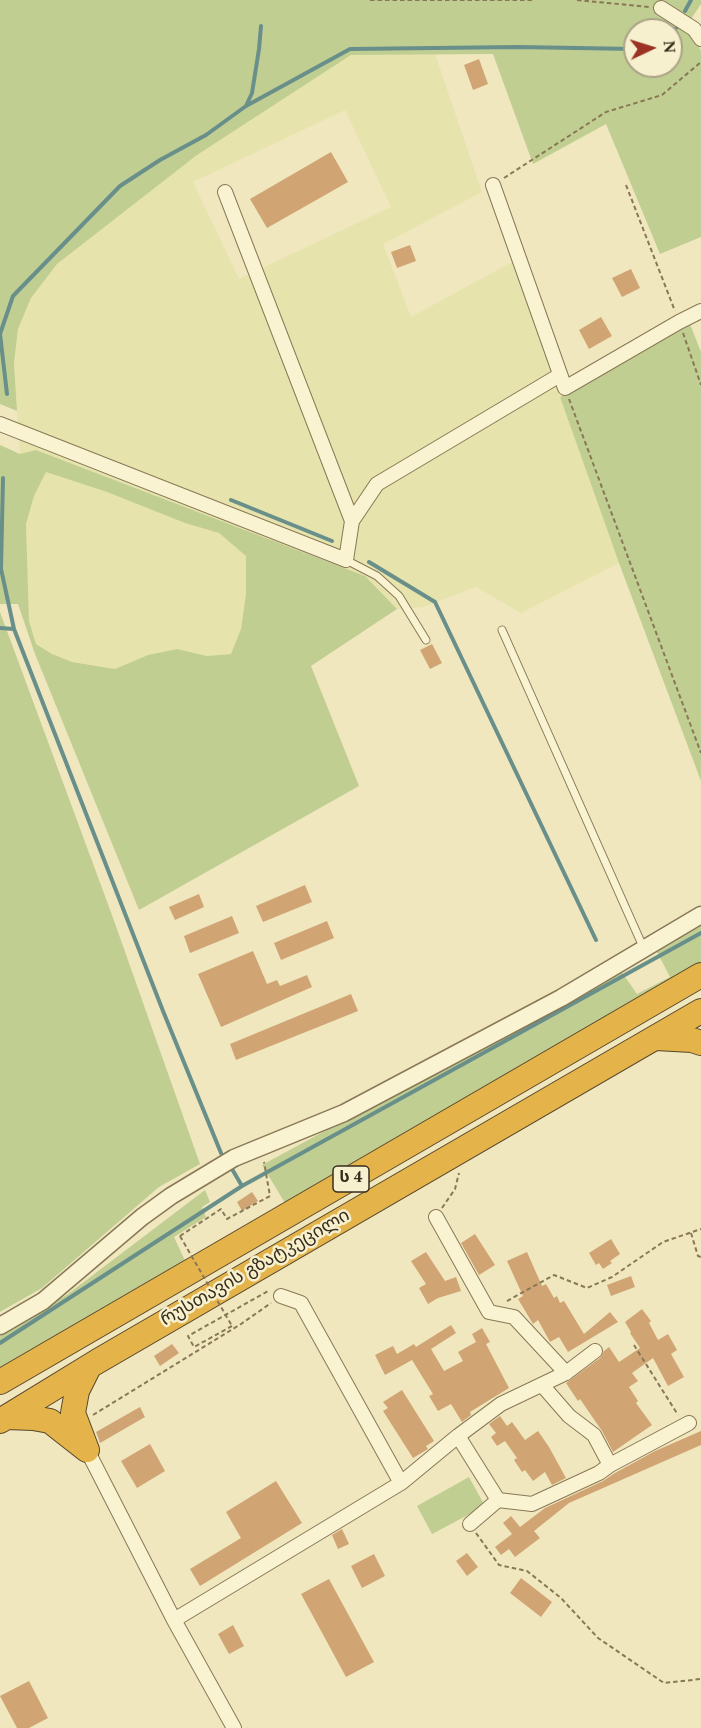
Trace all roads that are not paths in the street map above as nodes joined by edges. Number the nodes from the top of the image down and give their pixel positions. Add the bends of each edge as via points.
1 (661, 8) road end
2 (701, 39) edge
3 (493, 185) road end
4 (225, 192) dead end
5 (701, 311) edge
6 (562, 381) junction
7 (0, 424) edge
8 (352, 521) junction
9 (346, 560) junction
10 (502, 630) dead end
11 (426, 640) dead end
12 (701, 915) edge
13 (644, 949) junction
14 (701, 975) edge
15 (701, 1011) edge
16 (656, 1038) junction
17 (701, 1043) edge
18 (436, 1217) road end
19 (281, 1296) road end
20 (0, 1326) edge
21 (595, 1352) dead end
22 (89, 1366) junction
23 (566, 1373) junction
24 (0, 1382) edge
25 (542, 1385) junction
26 (4, 1419) edge
27 (688, 1423) road end
28 (458, 1436) junction
29 (87, 1450) junction
30 (610, 1465) junction
31 (400, 1483) junction
32 (498, 1500) junction
33 (470, 1524) road end
34 (174, 1620) junction
35 (234, 1728) edge

1 - 2 street via 694,29
3 - 6 street
4 - 8 street
5 - 6 street
6 - 8 street via 377,484
7 - 9 street
8 - 9 street
9 - 11 lane via 377,576 399,596
10 - 13 lane
12 - 13 street
13 - 20 street via 561,998 344,1113 234,1158 171,1196 43,1301
14 - 24 highway, რუსთავის გზატკეცილი / ს 4
15 - 16 highway, რუსთავის გზატკეცილი / ს 4
16 - 17 highway
16 - 22 highway, რუსთავის გზატკეცილი / ს 4
18 - 23 street via 489,1312 514,1317
19 - 31 street via 301,1303
21 - 23 street
22 - 26 highway, რუსთავის გზატკეცილი / ს 4
22 - 29 highway via 76,1391 73,1413
23 - 25 street
25 - 28 street via 501,1404
25 - 30 street via 569,1416 594,1435
26 - 29 highway via 50,1421
27 - 30 street
28 - 31 street
28 - 32 street
29 - 34 street
30 - 32 street via 532,1504
31 - 34 street
32 - 33 street
34 - 35 street

